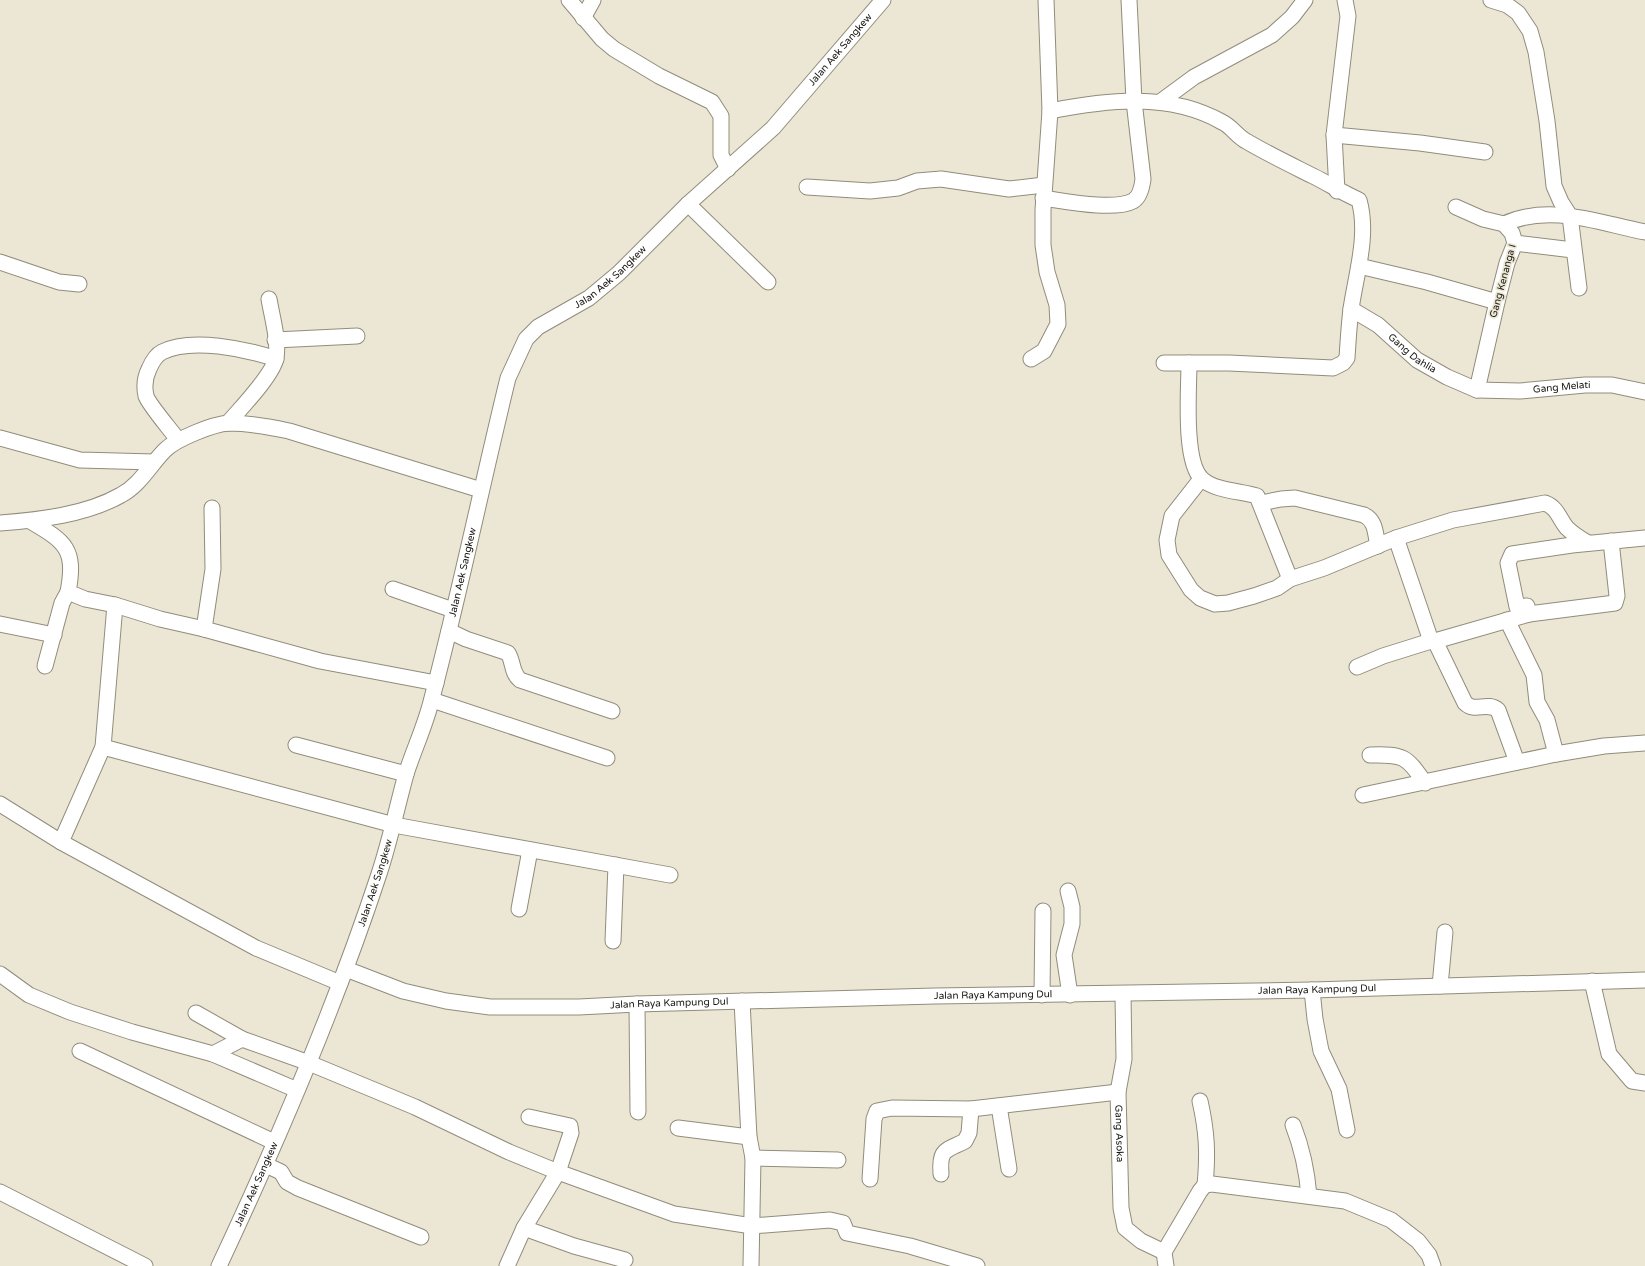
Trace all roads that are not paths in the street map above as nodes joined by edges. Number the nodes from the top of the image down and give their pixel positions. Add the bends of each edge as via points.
1 (568, 0) edge
2 (593, 0) edge
3 (884, 0) edge
4 (1046, 0) edge
5 (1129, 0) edge
6 (1305, 0) edge
7 (1345, 0) edge
8 (1490, 0) edge
9 (583, 18) junction
10 (1134, 101) junction
11 (1160, 102) junction
12 (1050, 111) junction
13 (1334, 135) junction
14 (1485, 152) dead end
15 (728, 169) junction
16 (807, 187) dead end
17 (1338, 191) junction
18 (1044, 192) junction
19 (688, 204) junction
20 (1456, 208) dead end
21 (1570, 216) junction
22 (1504, 224) junction
23 (1645, 232) edge
24 (1514, 243) junction
25 (1573, 250) junction
26 (0, 262) edge
27 (1359, 266) junction
28 (768, 282) dead end
29 (79, 284) dead end
30 (1579, 288) dead end
31 (268, 299) dead end
32 (1497, 302) junction
33 (1351, 309) junction
34 (357, 336) dead end
35 (275, 340) junction
36 (276, 359) junction
37 (1031, 359) dead end
38 (1164, 363) dead end
39 (1189, 363) junction
40 (1477, 390) junction
41 (1645, 392) edge
42 (228, 423) junction
43 (0, 438) edge
44 (178, 440) junction
45 (154, 462) junction
46 (1201, 479) junction
47 (481, 490) junction
48 (1261, 503) junction
49 (212, 508) dead end
50 (30, 521) junction
51 (0, 523) edge
52 (1396, 538) junction
53 (1645, 538) edge
54 (1611, 541) junction
55 (1588, 543) junction
56 (1378, 546) junction
57 (1290, 579) junction
58 (393, 588) dead end
59 (68, 592) junction
60 (115, 605) junction
61 (453, 610) junction
62 (1529, 614) junction
63 (1507, 620) junction
64 (0, 624) edge
65 (204, 629) junction
66 (449, 631) junction
67 (54, 635) junction
68 (1433, 641) junction
69 (45, 666) dead end
70 (1357, 667) dead end
71 (436, 683) junction
72 (432, 700) junction
73 (612, 710) dead end
74 (1645, 743) edge
75 (296, 745) dead end
76 (103, 747) junction
77 (1556, 754) junction
78 (1370, 755) dead end
79 (607, 758) dead end
80 (1517, 762) junction
81 (406, 774) junction
82 (1425, 783) junction
83 (1363, 795) dead end
84 (0, 804) edge
85 (394, 825) junction
86 (61, 842) junction
87 (530, 850) junction
88 (616, 865) junction
89 (670, 875) dead end
90 (1068, 891) dead end
91 (519, 909) dead end
92 (1043, 911) dead end
93 (1445, 932) dead end
94 (613, 941) dead end
95 (0, 974) edge
96 (343, 976) junction
97 (1645, 980) edge
98 (1592, 981) junction
99 (1440, 986) junction
100 (1312, 990) junction
101 (1123, 994) junction
102 (1042, 995) junction
103 (1070, 995) junction
104 (742, 1001) junction
105 (637, 1004) junction
106 (196, 1013) dead end
107 (242, 1039) junction
108 (80, 1051) dead end
109 (213, 1054) junction
110 (309, 1064) junction
111 (1645, 1084) edge
112 (297, 1090) junction
113 (1118, 1092) junction
114 (1200, 1101) dead end
115 (999, 1106) junction
116 (971, 1109) junction
117 (638, 1112) dead end
118 (530, 1117) dead end
119 (1293, 1125) dead end
120 (678, 1128) dead end
121 (1347, 1130) dead end
122 (749, 1137) junction
123 (274, 1142) junction
124 (753, 1158) junction
125 (838, 1160) dead end
126 (266, 1165) junction
127 (1009, 1169) dead end
128 (558, 1172) junction
129 (941, 1174) dead end
130 (870, 1179) dead end
131 (1205, 1185) junction
132 (0, 1192) edge
133 (1309, 1196) junction
134 (752, 1226) junction
135 (524, 1228) junction
136 (421, 1237) dead end
137 (1165, 1259) edge
138 (625, 1260) dead end
139 (145, 1266) edge
140 (220, 1266) edge
141 (507, 1266) edge
142 (751, 1266) edge
143 (977, 1266) edge
144 (1433, 1266) edge

1 - 9 street
2 - 9 street
3 - 15 street, Jalan Aek Sangkew via 773,128
4 - 12 street
5 - 10 street
6 - 11 street via 1292,17 1272,35 1194,77
7 - 13 street via 1348,16
8 - 21 street via 1507,5 1518,13 1530,31 1546,113 1554,186
9 - 15 street via 614,50 712,102 721,116 721,155
10 - 11 street
10 - 12 street
10 - 18 street via 1143,179 1141,191 1134,200 1120,205 1106,204
11 - 17 street via 1193,110 1223,122 1244,140
12 - 18 street
13 - 14 street
13 - 17 street
15 - 19 street, Jalan Aek Sangkew
16 - 18 street via 870,191 898,188 917,181 941,179
17 - 27 street via 1359,200 1363,213
18 - 37 street via 1043,245 1057,304 1058,324 1044,351
19 - 28 street
19 - 47 street, Jalan Aek Sangkew via 619,273 589,298 538,327 526,339 508,378
20 - 22 street
21 - 22 street via 1532,215
21 - 23 street
21 - 25 street
22 - 24 street, Gang Kenanga I via 1512,233
24 - 25 street
24 - 32 street, Gang Kenanga I
25 - 30 street
26 - 29 street via 59,282
27 - 32 street
27 - 33 street
31 - 35 street
32 - 40 street, Gang Kenanga I
33 - 39 street via 1347,358 1333,368
33 - 40 street, Gang Dahlia via 1378,325 1417,360 1446,377
34 - 35 street
35 - 36 street
36 - 42 street via 268,375
36 - 44 street via 254,352 204,345 175,347 160,352 152,361 147,374 146,397
38 - 39 street
39 - 46 street via 1190,447
40 - 41 street, Gang Melati via 1520,391 1585,385 1623,387
42 - 44 street
42 - 47 street via 289,431
43 - 45 street via 80,460
44 - 45 street
45 - 50 street via 134,487 120,496 74,513
46 - 48 street via 1209,484 1257,496
46 - 57 street via 1172,516 1167,540 1169,555 1191,590 1200,598 1214,604 1228,603 1277,588
47 - 61 street, Jalan Aek Sangkew
48 - 56 street via 1295,498 1364,515 1373,522
48 - 57 street via 1277,551
49 - 65 street via 212,569
50 - 51 street
50 - 59 street via 61,541 70,556
52 - 55 street via 1453,520 1545,503 1557,511 1567,528
52 - 56 street
52 - 68 street
53 - 54 street
54 - 55 street
54 - 62 street via 1617,596 1615,603
55 - 62 street via 1512,554 1508,563 1517,607 1527,606
56 - 57 street
58 - 61 street
59 - 60 street via 85,599
59 - 67 street via 62,603
60 - 65 street
60 - 76 street
61 - 66 street, Jalan Aek Sangkew
62 - 63 street
63 - 68 street
63 - 77 street via 1534,675 1537,702 1547,720
64 - 67 street
65 - 71 street via 320,661
66 - 71 street, Jalan Aek Sangkew
66 - 73 street via 508,653 512,660 514,675 520,680
67 - 69 street
68 - 70 street via 1382,656
68 - 80 street via 1465,704 1474,708 1489,706 1498,710
71 - 72 street, Jalan Aek Sangkew
72 - 79 street
72 - 81 street, Jalan Aek Sangkew
74 - 77 street via 1604,746
75 - 81 street
76 - 85 street
76 - 86 street
77 - 80 street
78 - 82 street via 1394,754 1406,758
80 - 82 street
81 - 85 street, Jalan Aek Sangkew
82 - 83 street
84 - 86 street, Jalan Raya Kampung Dul
85 - 87 street
85 - 96 street, Jalan Aek Sangkew
86 - 96 street, Jalan Raya Kampung Dul via 256,948
87 - 88 street
87 - 91 street
88 - 89 street
88 - 94 street
90 - 103 street via 1072,907 1072,924 1064,955
92 - 102 street
93 - 99 street
95 - 109 street via 29,996 70,1012
96 - 105 street, Jalan Raya Kampung Dul via 446,1001 490,1008 579,1008
96 - 110 street, Jalan Aek Sangkew
97 - 98 street, Jalan Raya Kampung Dul
98 - 99 street, Jalan Raya Kampung Dul
98 - 111 street via 1609,1054 1632,1081
99 - 100 street, Jalan Raya Kampung Dul
100 - 101 street, Jalan Raya Kampung Dul
100 - 121 street via 1321,1051 1339,1089
101 - 103 street, Jalan Raya Kampung Dul
101 - 113 street, Gang Asoka via 1124,1059
102 - 103 street, Jalan Raya Kampung Dul
102 - 104 street, Jalan Raya Kampung Dul
104 - 105 street, Jalan Raya Kampung Dul
104 - 122 street
105 - 117 street
106 - 107 street
107 - 109 street
107 - 110 street
108 - 123 street
109 - 112 street
110 - 112 street, Jalan Aek Sangkew
110 - 128 street
112 - 123 street, Jalan Aek Sangkew
113 - 115 street
113 - 137 street, Gang Asoka via 1125,1228
114 - 131 street via 1207,1140
115 - 116 street
115 - 127 street
116 - 129 street via 967,1137 965,1141 947,1148 943,1153
116 - 130 street via 892,1108 877,1111 874,1119
118 - 128 street via 570,1126
119 - 133 street via 1307,1174
120 - 122 street
122 - 124 street
123 - 126 street, Jalan Aek Sangkew
124 - 125 street
124 - 134 street
126 - 136 street via 281,1172 287,1182 298,1188
126 - 140 street, Jalan Aek Sangkew
128 - 134 street via 674,1214
128 - 135 street
131 - 133 street
131 - 137 street
132 - 139 street
133 - 144 street via 1345,1201 1391,1220 1418,1242 1429,1255
134 - 142 street
134 - 143 street via 840,1221 847,1233 910,1246
135 - 138 street via 574,1246
135 - 141 street

